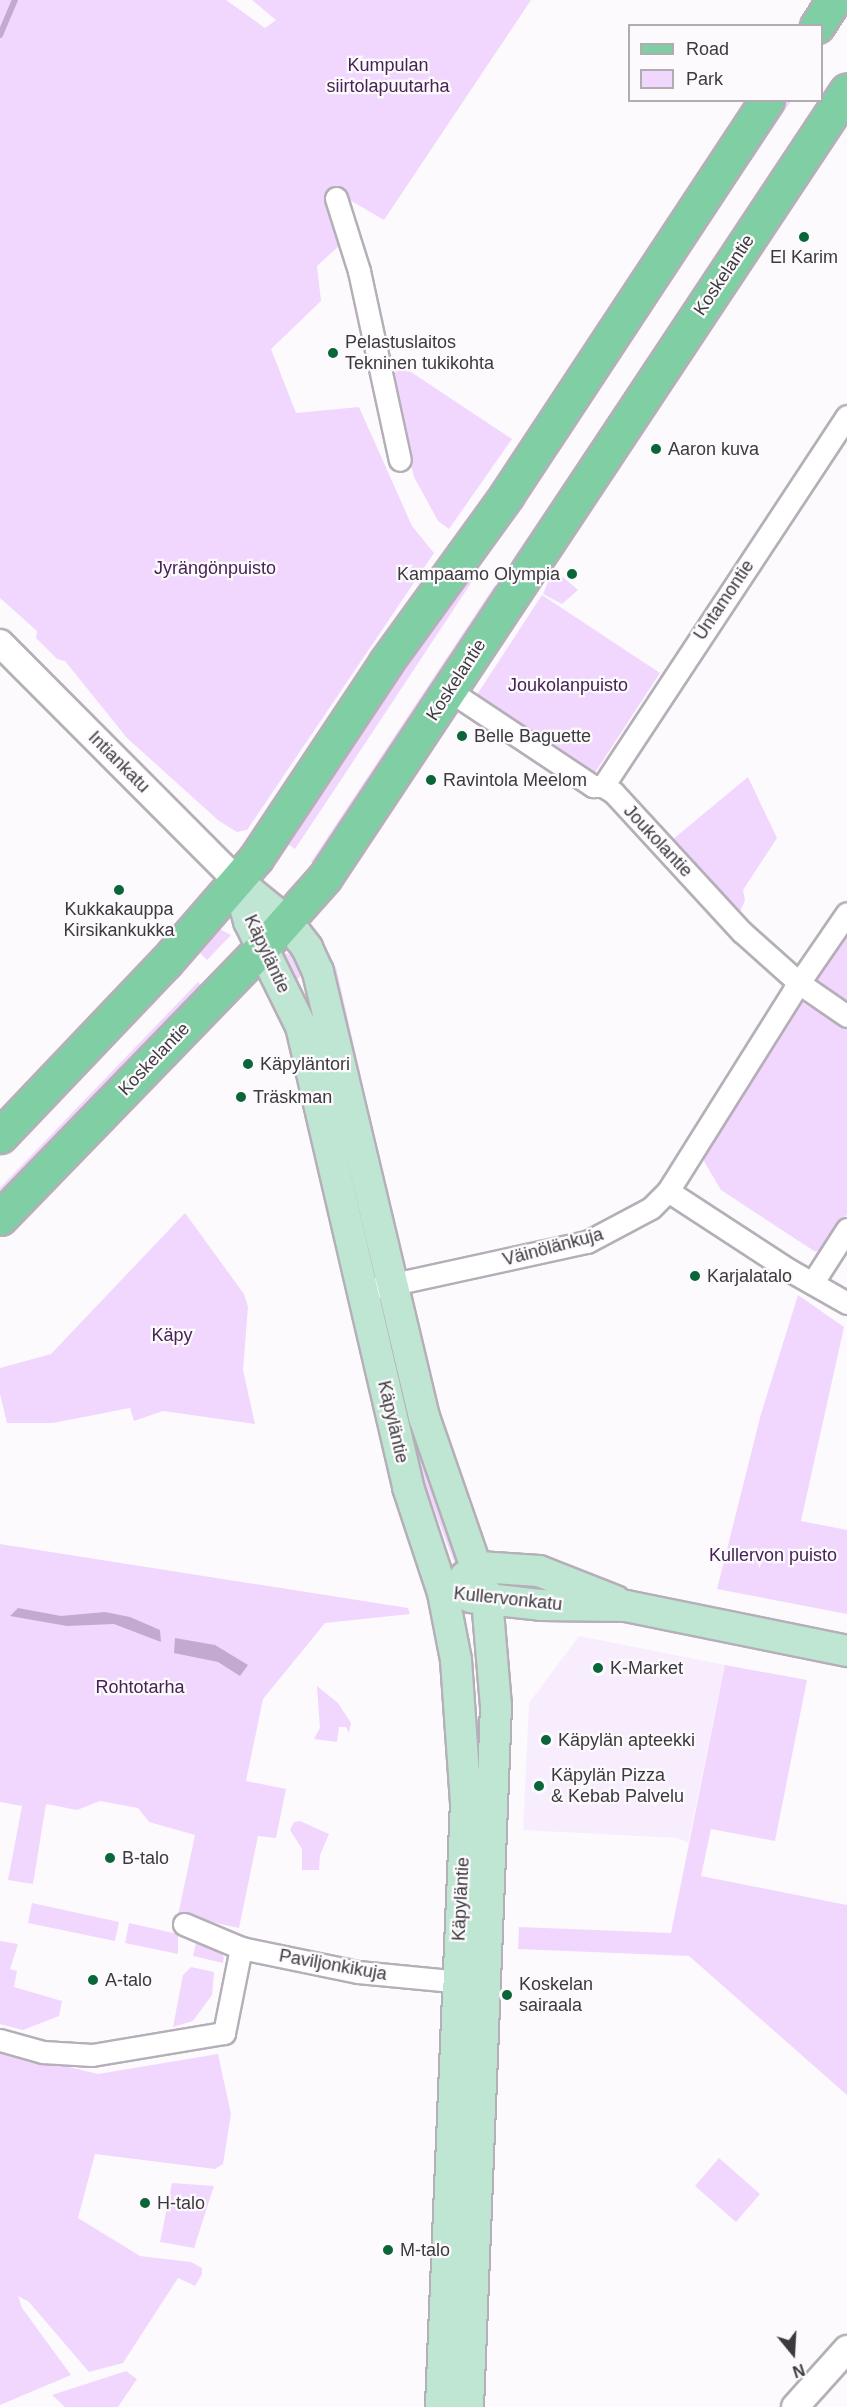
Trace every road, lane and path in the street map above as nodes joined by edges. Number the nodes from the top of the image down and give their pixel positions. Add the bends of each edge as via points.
1 (834, 0) edge
2 (818, 24) edge
3 (847, 90) edge
4 (766, 102) edge
5 (336, 198) dead end
6 (847, 416) edge
7 (399, 460) dead end
8 (0, 643) edge
9 (450, 691) junction
10 (603, 786) junction
11 (238, 882) junction
12 (847, 913) edge
13 (287, 922) junction
14 (262, 948) junction
15 (799, 983) junction
16 (847, 1016) edge
17 (0, 1136) edge
18 (668, 1191) junction
19 (0, 1218) edge
20 (847, 1229) edge
21 (813, 1282) junction
22 (391, 1285) junction
23 (362, 1292) junction
24 (847, 1303) edge
25 (479, 1567) junction
26 (443, 1593) junction
27 (488, 1599) junction
28 (626, 1606) junction
29 (847, 1651) edge
30 (184, 1924) dead end
31 (241, 1948) junction
32 (457, 1983) junction
33 (486, 1984) junction
34 (0, 2040) edge
35 (847, 2349) edge
36 (441, 2407) edge
37 (468, 2407) edge
38 (795, 2407) edge

1 - 2 main road
3 - 9 main road, Koskelantie
4 - 11 main road via 506,496 386,662
5 - 7 street via 359,271
6 - 10 street, Untamontie
8 - 11 street, Intiankatu
9 - 10 street, Joukolantie via 593,786
9 - 13 main road, Koskelantie via 325,877
10 - 15 street, Joukolantie via 742,932
11 - 13 main road, Käpyläntie
11 - 14 main road, Käpyläntie
11 - 17 main road
12 - 15 street, Väinölänkuja
13 - 14 main road, Koskelantie
13 - 22 main road, Käpyläntie via 312,957 324,990
14 - 19 main road, Koskelantie
14 - 23 main road, Käpyläntie via 301,1026
15 - 16 street, Joukolantie
15 - 18 street, Väinölänkuja
18 - 21 street
18 - 22 street, Väinölänkuja via 651,1208 587,1242
20 - 21 street
21 - 24 street
22 - 23 street, Väinölänkuja
22 - 25 main road, Käpyläntie via 424,1417
23 - 26 main road, Käpyläntie via 408,1487
25 - 26 main road, Kullervonkatu
25 - 27 main road, Käpyläntie
25 - 28 main road, Kullervonkatu via 539,1571
26 - 27 main road, Kullervonkatu
26 - 32 main road, Käpyläntie via 456,1660 466,1802
27 - 28 main road, Kullervonkatu
27 - 33 main road, Käpyläntie via 496,1706
28 - 29 main road, Kullervonkatu
30 - 31 street, Paviljonkikuja
31 - 32 street, Paviljonkikuja via 358,1972
31 - 34 street via 224,2033 92,2055 43,2052
32 - 33 street, Paviljonkikuja
32 - 36 main road, Käpyläntie
33 - 37 main road, Käpyläntie
35 - 38 street

